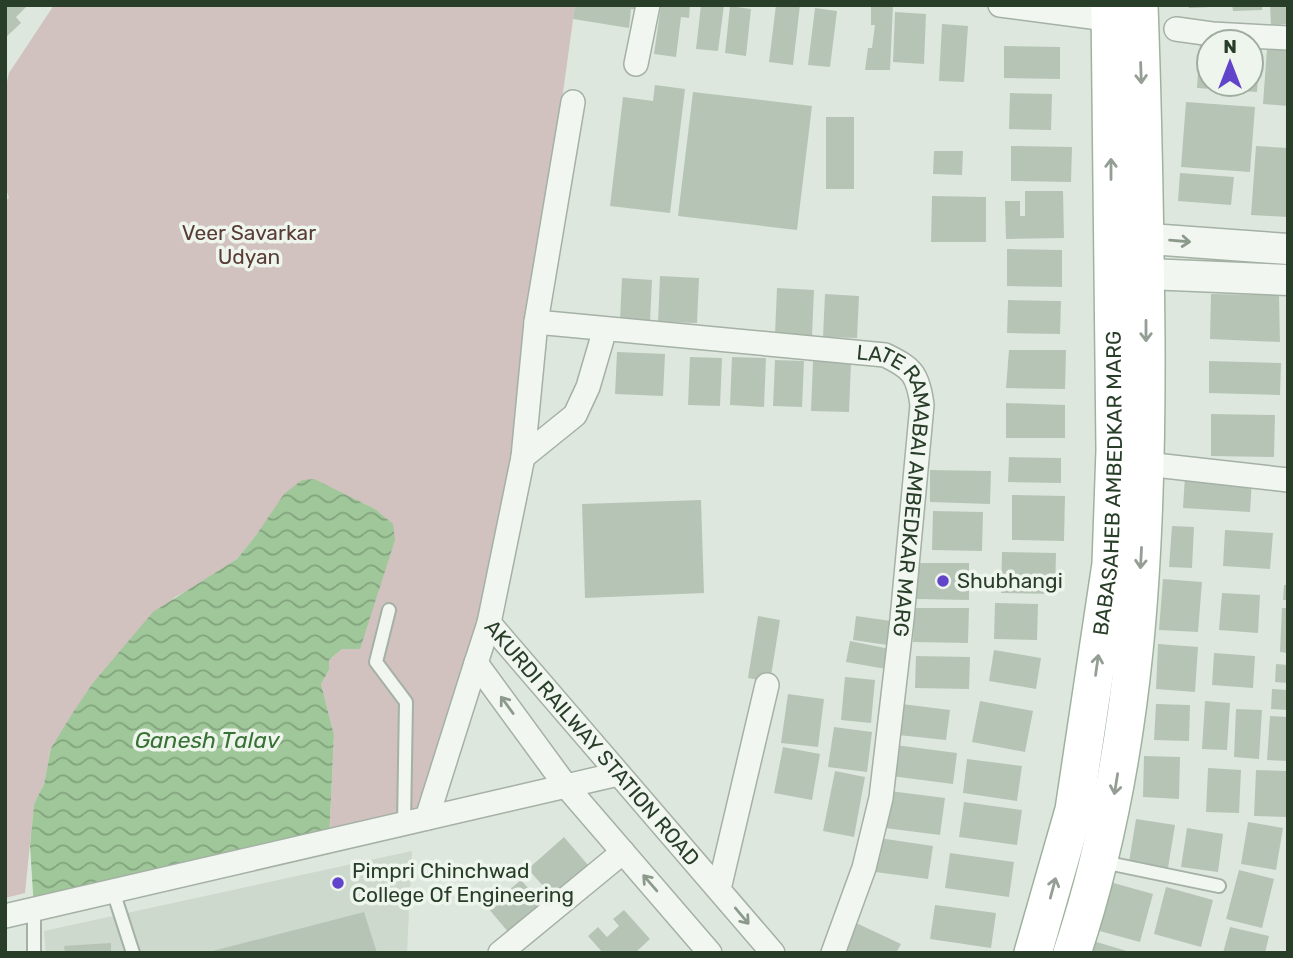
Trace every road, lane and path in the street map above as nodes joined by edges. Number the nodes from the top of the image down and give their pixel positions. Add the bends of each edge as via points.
1 (648, 5) edge
2 (1000, 5) edge
3 (1125, 13) edge
4 (1177, 29) dead end
5 (1288, 38) edge
6 (636, 64) dead end
7 (573, 102) dead end
8 (1288, 249) edge
9 (1129, 255) junction
10 (1288, 280) edge
11 (536, 322) junction
12 (605, 329) junction
13 (523, 457) junction
14 (1146, 464) junction
15 (1288, 480) edge
16 (389, 610) dead end
17 (489, 623) junction
18 (476, 663) junction
19 (767, 685) dead end
20 (618, 774) junction
21 (566, 786) junction
22 (427, 818) junction
23 (404, 824) junction
24 (623, 852) junction
25 (1099, 861) junction
26 (1219, 886) dead end
27 (719, 889) junction
28 (113, 891) junction
29 (34, 909) junction
30 (5, 916) edge
31 (34, 953) edge
32 (133, 953) edge
33 (500, 953) edge
34 (710, 953) edge
35 (773, 953) edge
36 (833, 953) edge
37 (1033, 953) edge
38 (1072, 953) edge

1 - 6 street
2 - 3 street
3 - 9 main road, BABASAHEB AMBEDKAR MARG
4 - 5 street
7 - 11 street
9 -> 8 street
9 - 10 street
9 -> 14 main road, BABASAHEB AMBEDKAR MARG
37 -> 9 main road, BABASAHEB AMBEDKAR MARG via 1074,810 1111,564
11 - 12 street, LATE RAMABAI AMBEDKAR MARG
11 - 13 street
12 - 13 street via 589,387 575,415
12 - 36 street, LATE RAMABAI AMBEDKAR MARG via 885,355 908,367 919,383 920,431 881,798 864,868
13 - 17 street
14 - 15 street
14 -> 25 main road, BABASAHEB AMBEDKAR MARG via 1134,667 1111,818
16 - 23 lane via 376,662 406,702
17 - 18 street, AKURDI RAILWAY STATION ROAD
17 - 20 street, AKURDI RAILWAY STATION ROAD
21 -> 18 street, AKURDI RAILWAY STATION ROAD
18 - 22 street
19 - 27 street
20 - 21 street
20 - 27 street, AKURDI RAILWAY STATION ROAD
21 - 22 street
21 - 24 street, AKURDI RAILWAY STATION ROAD
22 - 23 street
23 - 28 street
24 - 33 street
34 -> 24 street, AKURDI RAILWAY STATION ROAD
25 - 26 lane
25 - 38 main road, BABASAHEB AMBEDKAR MARG
27 -> 35 street, AKURDI RAILWAY STATION ROAD
28 - 29 street
28 - 32 lane
29 - 30 street
29 - 31 lane

